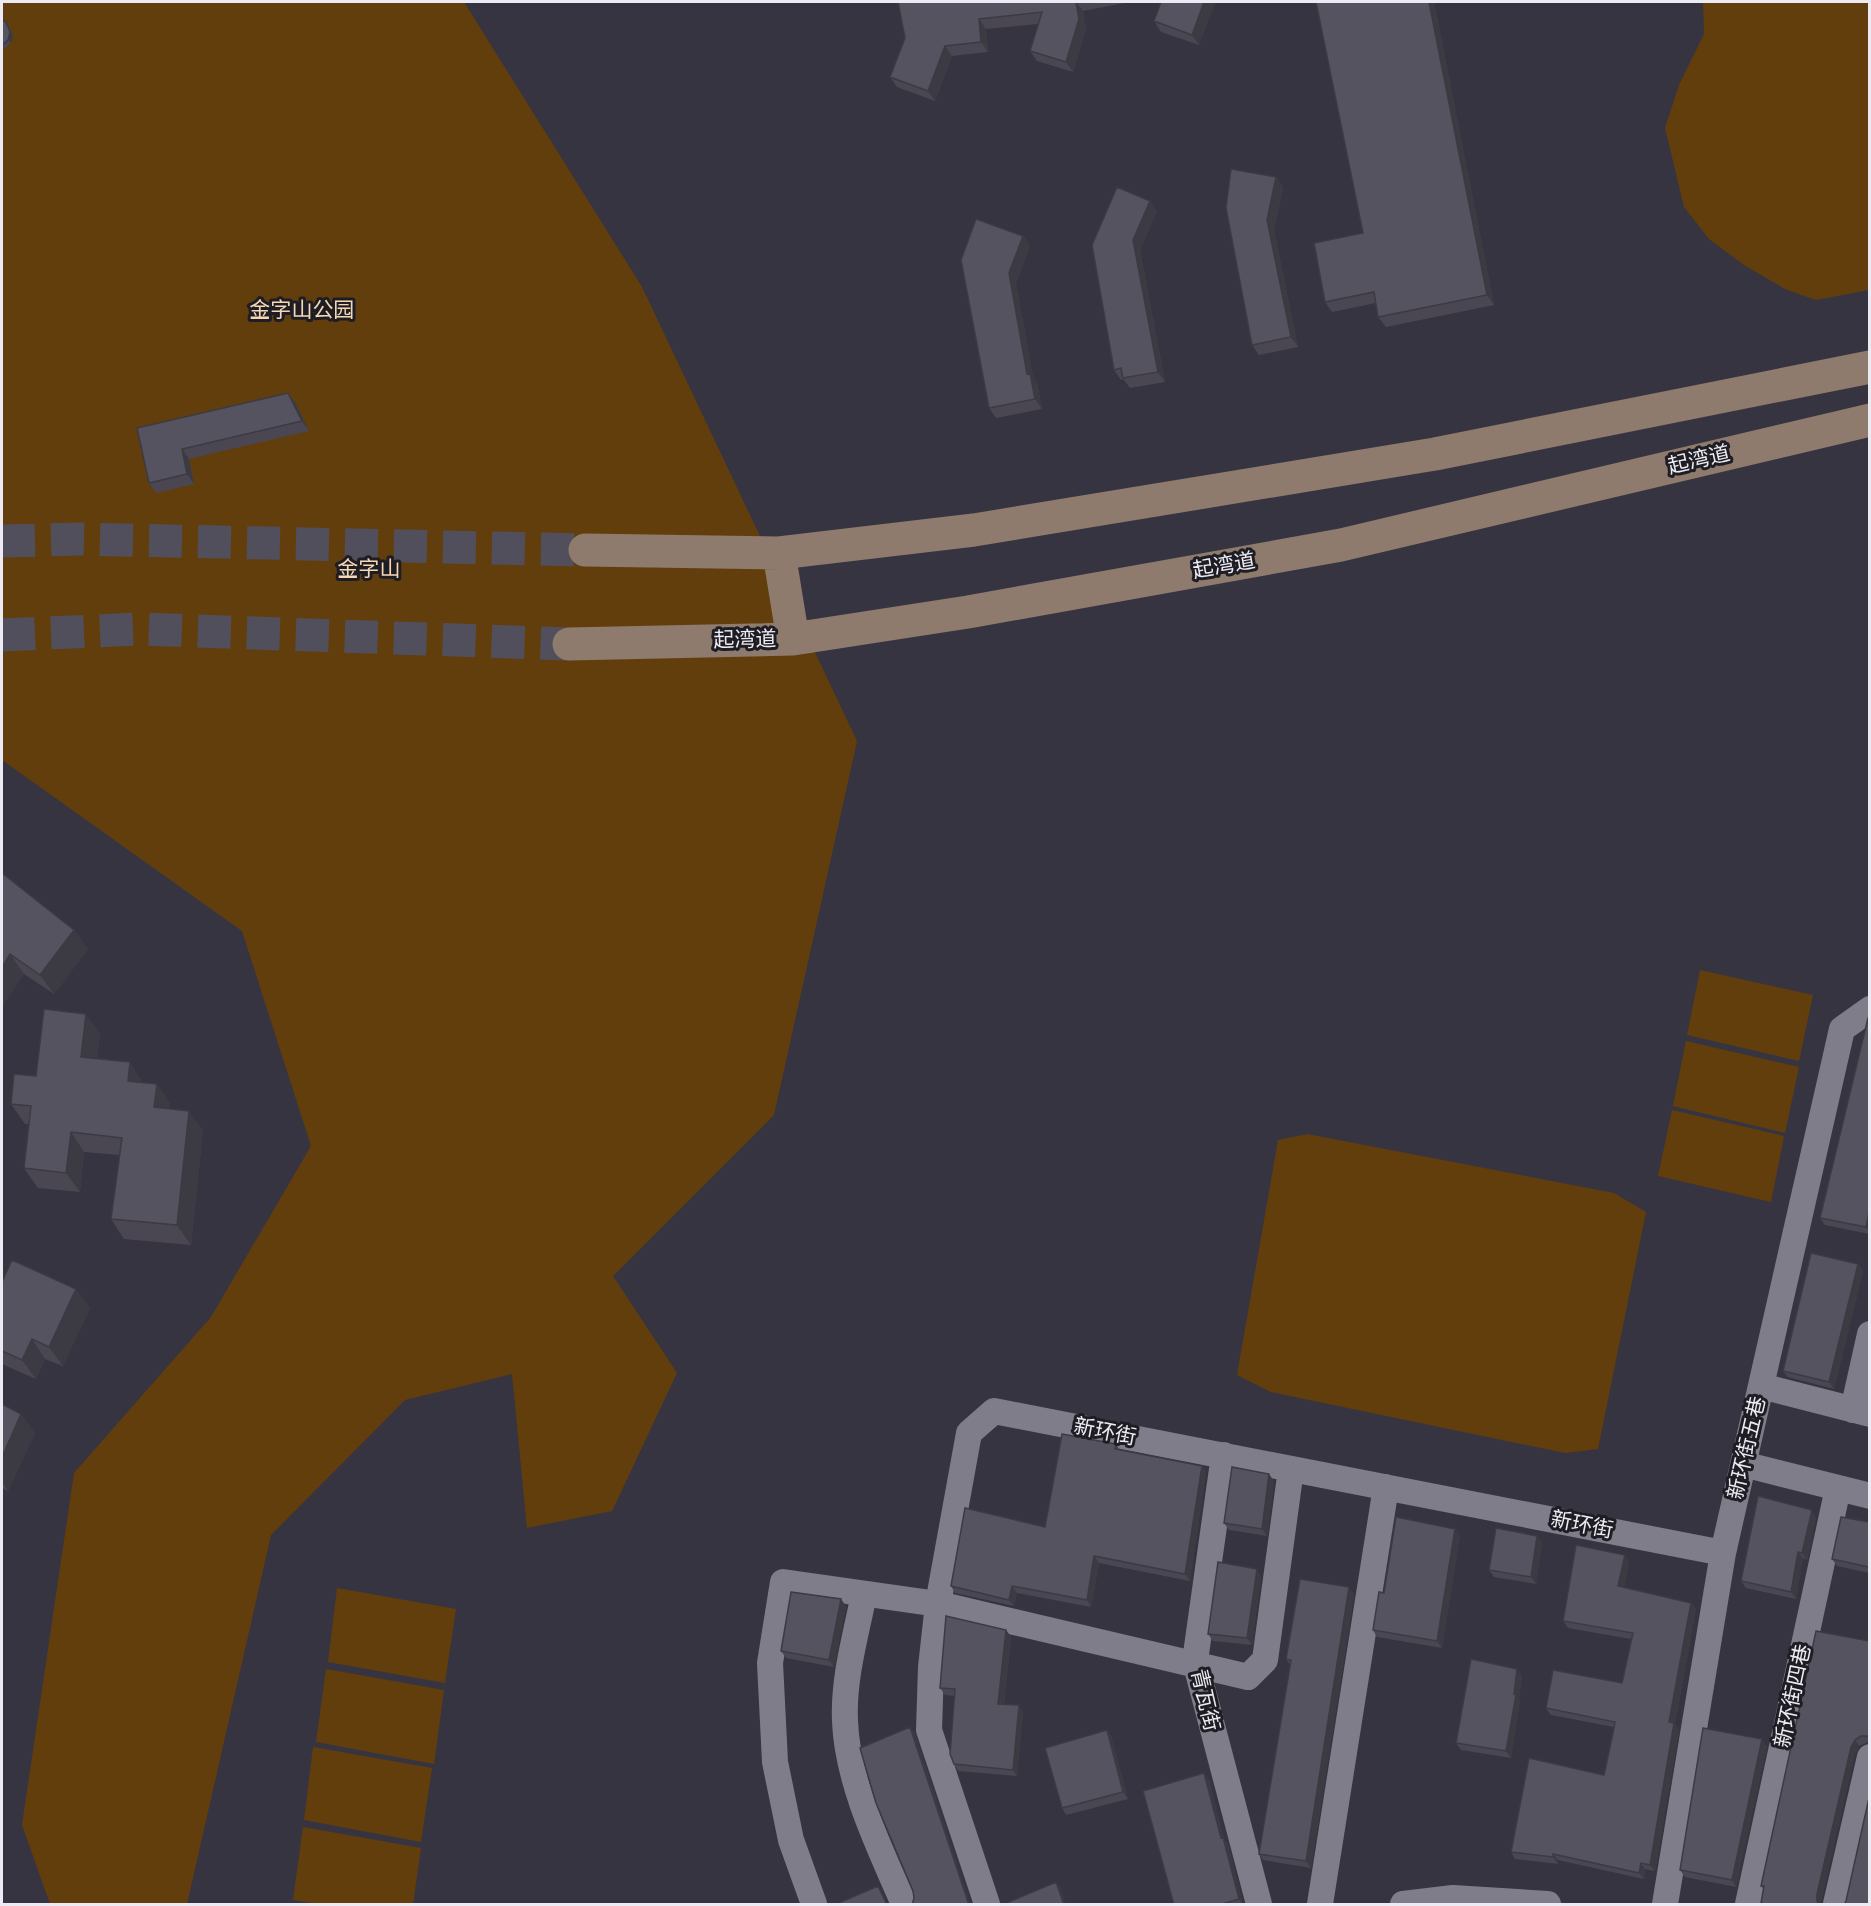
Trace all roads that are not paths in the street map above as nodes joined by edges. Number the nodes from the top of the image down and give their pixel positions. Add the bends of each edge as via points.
1 (1869, 367) edge
2 (1869, 420) edge
3 (585, 550) tunnel mouth
4 (779, 552) junction
5 (794, 639) junction
6 (569, 644) tunnel mouth
7 (1869, 1009) edge
8 (1869, 1334) edge
9 (1761, 1386) junction
10 (1861, 1412) edge
11 (1224, 1455) junction
12 (1743, 1464) junction
13 (1292, 1469) junction
14 (1386, 1487) junction
15 (1838, 1488) junction
16 (1869, 1496) edge
17 (1723, 1553) junction
18 (864, 1594) junction
19 (938, 1604) junction
20 (1196, 1665) junction
21 (1869, 1757) edge
22 (814, 1905) edge
23 (904, 1905) edge
24 (987, 1905) edge
25 (1259, 1905) edge
26 (1320, 1905) edge
27 (1402, 1905) edge
28 (1548, 1905) edge
29 (1665, 1905) edge
30 (1748, 1905) edge
31 (1836, 1905) edge

1 - 4 main road via 1435,454 974,530
2 - 5 main road, 起湾道 via 1341,545
3 - 4 main road
4 - 5 main road
5 - 6 main road, 起湾道
7 - 9 street, 新环街五巷 via 1842,1029
8 - 10 street
9 - 10 street
9 - 12 street, 新环街五巷
11 - 13 street, 新环街
11 - 19 street, 新环街 via 994,1411 969,1433
11 - 20 street, 青瓦街
12 - 15 street
12 - 17 street, 新环街五巷
13 - 14 street, 新环街
13 - 20 street via 1265,1660 1248,1677
14 - 17 street, 新环街
14 - 26 street
15 - 16 street
15 - 30 street, 新环街四巷
17 - 29 street, 新环街五巷
18 - 19 street
18 - 22 street via 783,1582 770,1663 775,1762 791,1840
18 - 23 street via 847,1680 845,1721 850,1764
19 - 20 street
19 - 24 street, 新环街 via 929,1730
20 - 25 street, 青瓦街
21 - 31 street
27 - 28 street via 1453,1898

